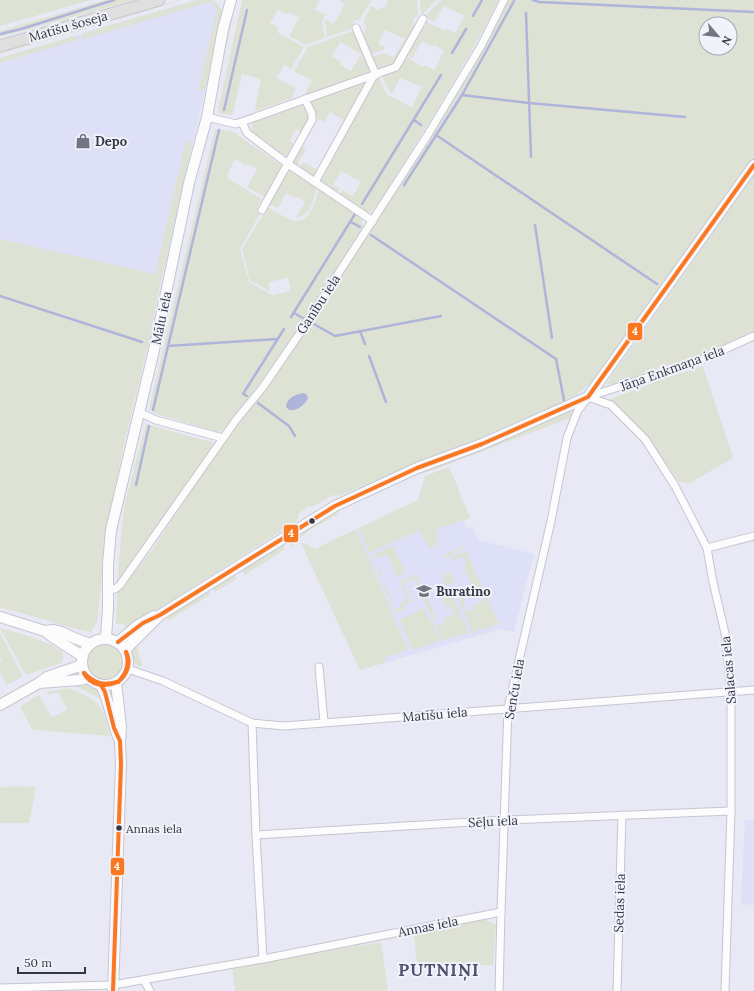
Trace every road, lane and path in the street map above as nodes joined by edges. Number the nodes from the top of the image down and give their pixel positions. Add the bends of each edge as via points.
1 (159, 0) edge
2 (231, 0) edge
3 (504, 0) edge
4 (423, 19) dead end
5 (356, 28) dead end
6 (0, 46) edge
7 (375, 76) junction
8 (304, 99) junction
9 (207, 117) junction
10 (242, 122) junction
11 (288, 164) junction
12 (754, 165) edge
13 (316, 182) junction
14 (262, 210) dead end
15 (372, 221) junction
16 (754, 336) edge
17 (588, 397) junction
18 (139, 412) junction
19 (223, 438) junction
20 (754, 536) edge
21 (708, 548) junction
22 (108, 590) junction
23 (160, 615) junction
24 (0, 617) edge
25 (44, 631) junction
26 (106, 638) junction
27 (118, 642) junction
28 (90, 644) junction
29 (125, 650) junction
30 (82, 660) junction
31 (319, 667) dead end
32 (128, 669) junction
33 (88, 678) junction
34 (116, 683) junction
35 (39, 684) junction
36 (101, 685) junction
37 (754, 690) edge
38 (732, 692) junction
39 (0, 705) edge
40 (508, 708) junction
41 (324, 722) junction
42 (252, 723) junction
43 (120, 741) junction
44 (731, 811) junction
45 (622, 815) junction
46 (505, 820) junction
47 (256, 835) junction
48 (501, 912) junction
49 (263, 959) junction
50 (144, 980) junction
51 (0, 988) edge
52 (113, 988) edge
53 (150, 991) edge
54 (499, 991) edge
55 (617, 991) edge
56 (725, 991) edge

1 - 6 main road, Matīšu šoseja
2 - 9 main road, Mālu iela via 223,29
3 - 15 street, Ganību iela via 481,46
4 - 7 street via 396,67
5 - 7 street
7 - 8 street
7 - 13 street
8 - 10 street
8 - 11 street via 312,114 312,120
9 - 10 street via 236,124
9 - 18 main road, Mālu iela via 189,183
10 - 11 street via 247,134
11 - 13 street
11 - 14 street
12 - 17 main road
13 - 15 street
15 - 19 street, Ganību iela via 263,387
16 - 17 street, Jāņa Enkmaņa iela via 703,359
17 - 21 street, Salacas iela via 611,405 645,439 675,486
17 - 23 main road via 482,444 417,468 335,506
17 - 40 street, Senču iela via 578,410 567,438 551,521
18 - 19 street via 156,420
18 - 22 main road, Mālu iela via 111,530
19 - 22 street, Ganību iela via 120,585 116,589
20 - 21 street
21 - 38 street, Salacas iela via 725,633
22 - 26 main road, Mālu iela
23 - 27 main road via 138,625
23 - 29 main road
24 - 25 main road
25 - 28 main road via 62,632
25 - 30 main road via 69,646
26 - 27 main road
26 - 28 main road
27 - 29 main road
28 - 30 main road
29 - 32 main road via 129,662
30 - 33 main road via 83,670
30 - 35 main road via 47,676
31 - 41 street
32 - 34 main road
32 - 42 street, Matīšu iela via 163,680
33 - 35 main road
33 - 36 main road
34 - 36 main road
34 - 43 main road
35 - 39 main road
36 - 43 main road
37 - 38 street, Matīšu iela
38 - 40 street, Matīšu iela
38 - 44 street, Salacas iela
40 - 41 street, Matīšu iela
40 - 46 street, Senču iela
41 - 42 street, Matīšu iela via 284,726
42 - 47 street
43 - 52 main road
44 - 45 street, Sēļu iela
44 - 56 street, Salacas iela
45 - 46 street, Sēļu iela
45 - 55 street, Sedas iela
46 - 47 street, Sēļu iela
46 - 48 street, Senču iela
47 - 49 street
48 - 49 street, Annas iela
48 - 54 street, Senču iela
49 - 50 street, Annas iela
50 - 52 street, Annas iela
50 - 53 street
51 - 52 street, Annas iela

